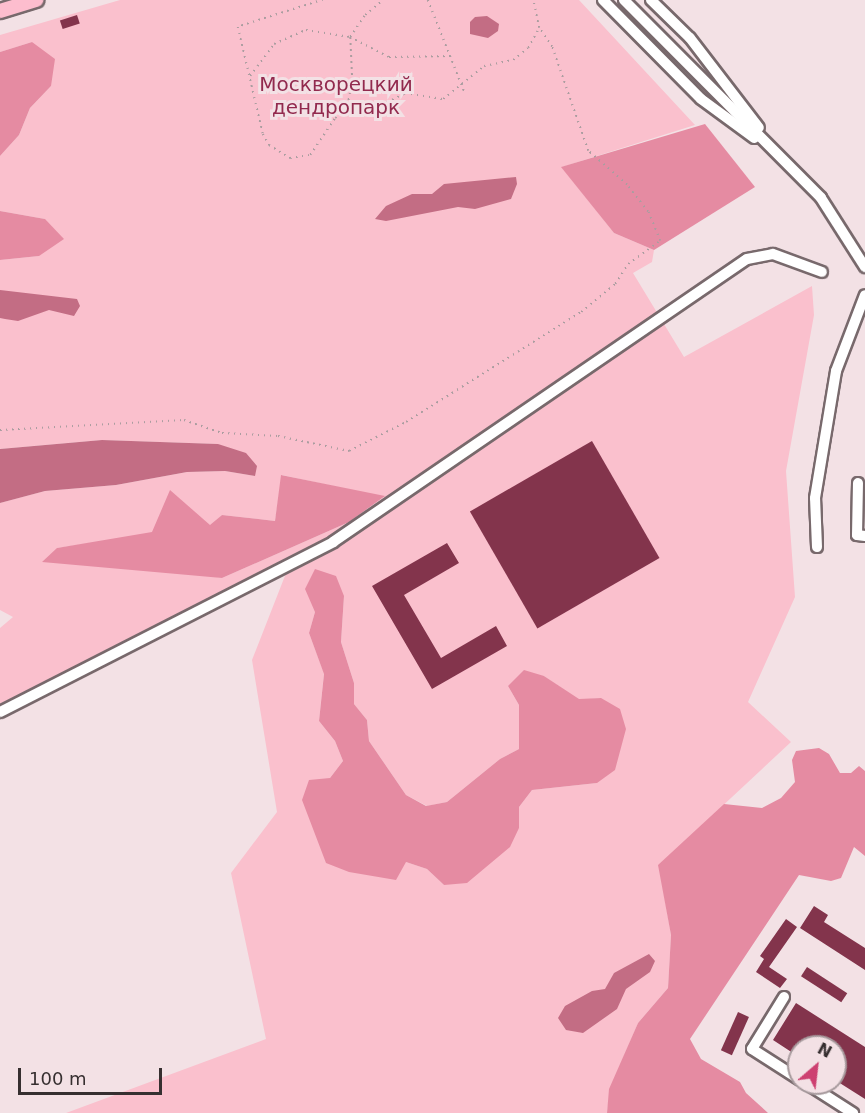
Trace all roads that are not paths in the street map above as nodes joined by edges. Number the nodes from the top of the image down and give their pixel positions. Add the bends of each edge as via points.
1 (36, 0) edge
2 (603, 0) edge
3 (624, 0) edge
4 (651, 0) edge
5 (0, 11) edge
6 (783, 160) junction
7 (865, 267) edge
8 (822, 272) dead end
9 (865, 296) edge
10 (858, 483) dead end
11 (865, 536) edge
12 (818, 547) dead end
13 (0, 712) edge
14 (784, 997) dead end
15 (787, 1071) edge
16 (825, 1095) edge
17 (853, 1113) edge

1 - 5 main road
2 - 6 street via 701,99
3 - 6 street
4 - 6 street via 690,38
6 - 7 street via 821,198
8 - 13 street via 772,254 747,259 333,542
9 - 12 street via 836,371 815,498
10 - 11 street via 857,535
14 - 15 street via 752,1049
16 - 17 street

